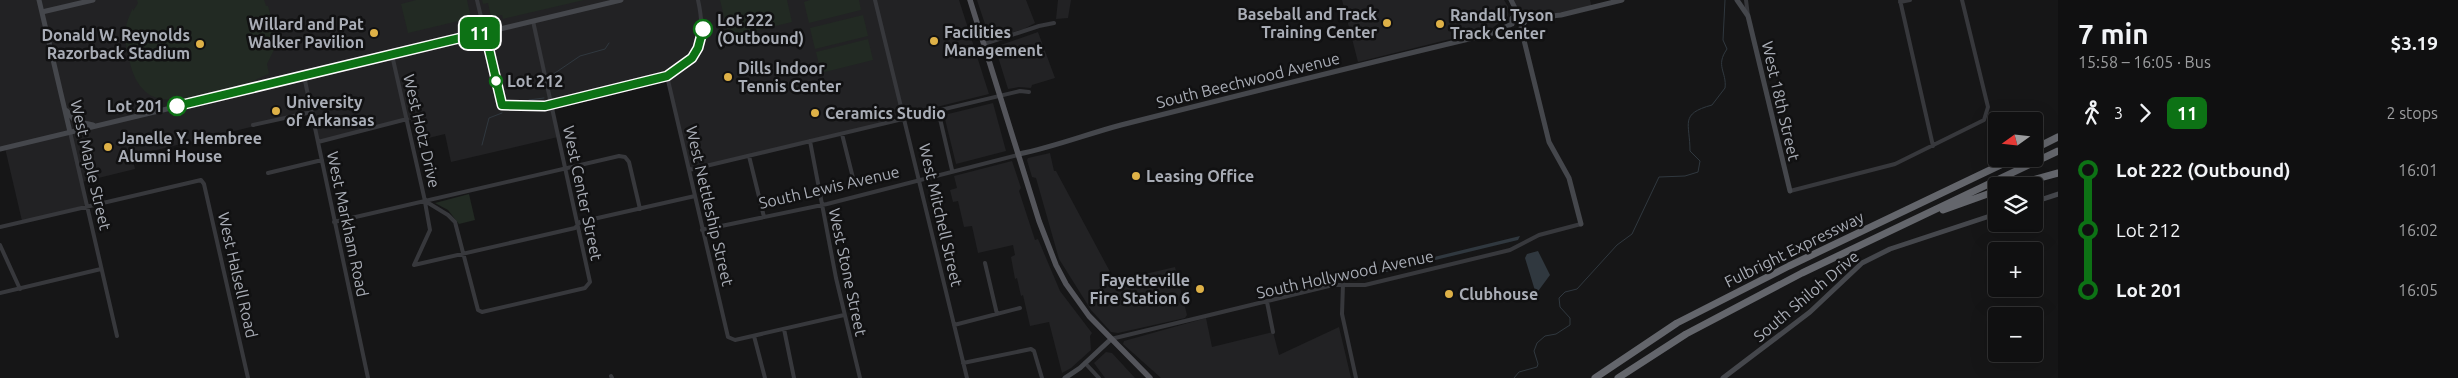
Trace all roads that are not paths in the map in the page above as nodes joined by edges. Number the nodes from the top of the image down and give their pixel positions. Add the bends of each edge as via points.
1 (39, 0) edge
2 (93, 0) edge
3 (477, 0) edge
4 (621, 0) edge
5 (698, 0) edge
6 (875, 0) edge
7 (970, 0) edge
8 (1511, 0) edge
9 (1622, 0) edge
10 (1737, 0) edge
11 (1746, 0) edge
12 (1910, 0) edge
13 (1962, 0) edge
14 (1900, 1) edge
15 (42, 12) junction
16 (1518, 14) junction
17 (1748, 16) junction
18 (1525, 18) junction
19 (533, 21) junction
20 (1054, 23) dead end
21 (1512, 24) junction
22 (1521, 28) junction
23 (485, 32) junction
24 (984, 44) junction
25 (392, 55) junction
26 (304, 76) junction
27 (667, 76) junction
28 (1029, 92) dead end
29 (1000, 96) junction
30 (550, 104) junction
31 (66, 108) junction
32 (938, 110) junction
33 (312, 112) junction
34 (407, 119) junction
35 (905, 119) junction
36 (253, 125) dead end
37 (98, 126) junction
38 (70, 132) junction
39 (842, 134) junction
40 (2058, 137) edge
41 (810, 141) junction
42 (318, 142) junction
43 (2043, 144) edge
44 (1933, 146) junction
45 (0, 149) edge
46 (2058, 151) edge
47 (1019, 154) junction
48 (749, 156) junction
49 (322, 160) junction
50 (565, 168) junction
51 (1994, 168) edge
52 (689, 170) junction
53 (952, 170) junction
54 (2058, 172) edge
55 (268, 173) dead end
56 (2041, 177) edge
57 (919, 178) junction
58 (854, 182) dead end
59 (1790, 191) joint
60 (1988, 194) edge
61 (2058, 194) edge
62 (695, 196) junction
63 (2043, 199) edge
64 (425, 201) junction
65 (820, 204) junction
66 (87, 205) junction
67 (640, 209) junction
68 (1930, 212) junction
69 (764, 217) junction
70 (1988, 217) edge
71 (334, 222) junction
72 (1581, 224) joint
73 (578, 225) junction
74 (0, 226) edge
75 (702, 230) junction
76 (0, 245) edge
77 (462, 254) junction
78 (984, 263) dead end
79 (101, 269) junction
80 (1342, 284) junction
81 (20, 289) junction
82 (0, 293) edge
83 (1267, 302) junction
84 (1020, 308) dead end
85 (482, 312) joint
86 (997, 314) junction
87 (844, 315) junction
88 (954, 325) junction
89 (784, 329) junction
90 (1273, 332) dead end
91 (117, 336) dead end
92 (754, 336) junction
93 (1110, 340) junction
94 (963, 363) junction
95 (1086, 363) junction
96 (248, 378) edge
97 (368, 378) edge
98 (765, 378) edge
99 (794, 378) edge
100 (860, 378) edge
101 (967, 378) edge
102 (1042, 378) edge
103 (1065, 378) edge
104 (1099, 378) edge
105 (1150, 378) edge
106 (1356, 378) edge
107 (1595, 378) edge
108 (1618, 378) edge
109 (1723, 378) edge

1 - 15 street, West Maple Street
2 - 15 street
3 - 23 street
4 - 19 street
5 - 27 street via 703,29 698,48 685,65
6 - 35 street, West Mitchell Street
7 - 24 main road
8 - 16 street
9 - 18 street via 1561,15
10 - 17 street, West 18th Street
11 - 17 street, West 18th Street
12 - 14 street
13 - 44 street via 1988,107 1980,123
14 - 44 street
15 - 31 street, West Maple Street
16 - 18 street
16 - 21 street via 1512,18
17 - 59 street, West 18th Street
18 - 22 street
19 - 23 street
19 - 30 street, West Center Street
20 - 24 street
21 - 22 street
21 - 47 street, South Beechwood Avenue via 1490,34 1293,81
22 - 72 street via 1549,142 1569,178
23 - 25 street
23 - 30 street via 502,105 531,107
24 - 29 main road
25 - 26 street
25 - 34 street, West Hotz Drive
26 - 33 street, West Markham Road
26 - 37 street
27 - 30 street
27 - 52 street, West Nettleship Street
28 - 29 street
29 - 32 street
29 - 47 main road
30 - 50 street, West Center Street
31 - 37 street via 75,121
31 - 38 street, West Maple Street
32 - 35 street
32 - 53 street
33 - 36 street
33 - 42 street, West Markham Road
34 - 42 street
34 - 64 street, West Hotz Drive
35 - 39 street
35 - 57 street, West Mitchell Street
37 - 38 street
38 - 45 street
38 - 66 street, West Maple Street
39 - 41 street
39 - 58 street
40 - 43 highway
41 - 48 street
41 - 65 street, West Stone Street via 822,195
42 - 49 street, West Markham Road
44 - 59 street via 1895,164
46 - 68 highway
47 - 53 street, South Lewis Avenue
47 - 93 main road via 1056,265 1074,297
48 - 52 street
48 - 69 street
49 - 55 street
49 - 71 street, West Markham Road
50 - 64 street
50 - 67 street via 625,157 630,162
50 - 73 street, West Center Street
51 - 107 highway, Fulbright Expressway via 1677,323
52 - 62 street, West Nettleship Street
53 - 57 street, South Lewis Avenue
54 - 56 highway
57 - 65 street, South Lewis Avenue
57 - 88 street, West Mitchell Street
60 - 68 highway via 1940,212
61 - 63 street
62 - 67 street
62 - 75 street, West Nettleship Street
64 - 71 street
64 - 77 street, West Hotz Drive via 453,220
64 - 77 street via 430,230 414,265
65 - 69 street, South Lewis Avenue
65 - 87 street, West Stone Street
66 - 74 street
66 - 79 street, West Maple Street
66 - 96 street, West Halsell Road via 201,180
67 - 73 street
68 - 108 highway, Fulbright Expressway via 1802,273 1686,334
69 - 75 street, South Lewis Avenue
70 - 109 street, South Shiloh Drive via 1890,249 1862,264 1810,312
71 - 97 street, West Markham Road
72 - 80 street, South Hollywood Avenue via 1538,235 1510,250 1365,285
73 - 77 street
73 - 85 street, West Center Street via 590,282 585,288
75 - 92 street, West Nettleship Street via 726,334 730,340
76 - 81 street
77 - 85 street, West Hotz Drive via 478,310
78 - 86 street
79 - 81 street
79 - 91 street, West Maple Street
80 - 83 street, South Hollywood Avenue
80 - 106 street via 1342,314
81 - 82 street
83 - 90 street
83 - 93 street, South Hollywood Avenue
84 - 86 street
86 - 88 street
87 - 89 street
87 - 100 street, West Stone Street
88 - 94 street, West Mitchell Street
89 - 92 street
89 - 99 street
92 - 98 street
93 - 95 street
93 - 105 main road
94 - 101 street, West Mitchell Street
94 - 102 street via 1031,348
95 - 103 street
95 - 104 street

